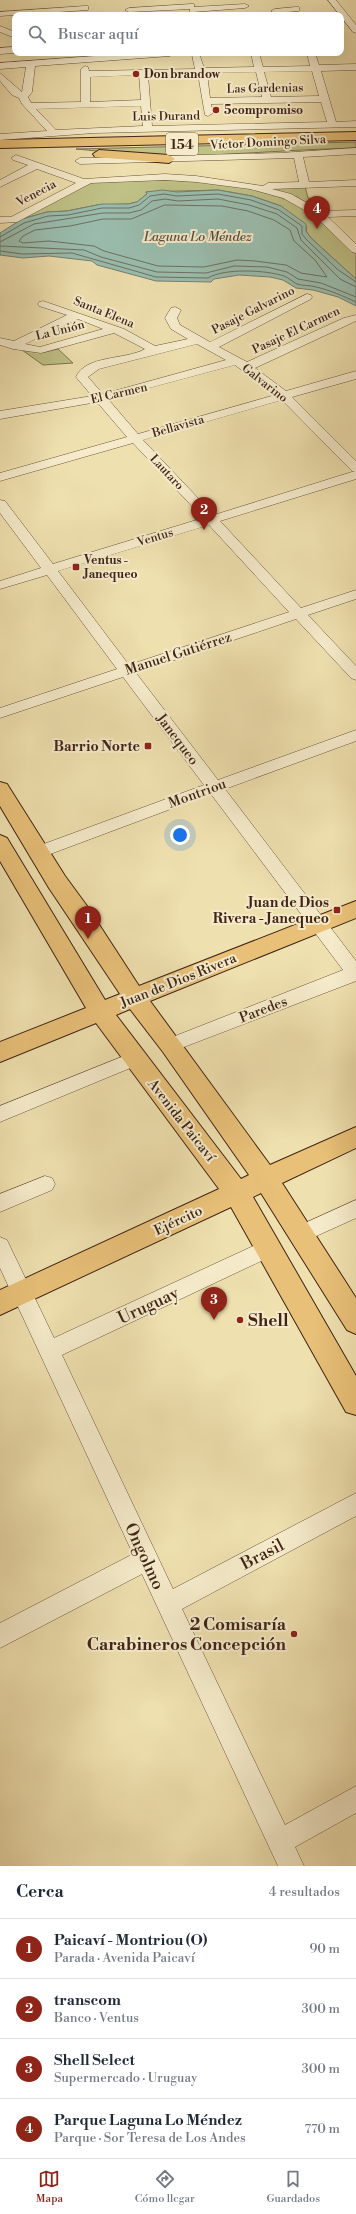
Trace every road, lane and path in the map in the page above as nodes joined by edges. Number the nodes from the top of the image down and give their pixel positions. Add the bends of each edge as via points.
1 (124, 0) edge
2 (332, 0) edge
3 (269, 1) dead end
4 (246, 6) dead end
5 (85, 8) edge
6 (192, 8) edge
7 (296, 9) dead end
8 (54, 12) edge
9 (130, 12) edge
10 (142, 12) edge
11 (275, 12) edge
12 (281, 12) edge
13 (342, 12) edge
14 (0, 14) edge
15 (12, 14) edge
16 (344, 15) edge
17 (0, 29) edge
18 (356, 30) edge
19 (12, 37) edge
20 (12, 39) edge
21 (0, 45) edge
22 (0, 51) edge
23 (12, 52) edge
24 (126, 56) edge
25 (196, 56) edge
26 (256, 56) edge
27 (312, 56) edge
28 (31, 63) junction
29 (0, 66) edge
30 (356, 67) edge
31 (315, 68) junction
32 (259, 69) junction
33 (202, 71) junction
34 (143, 72) junction
35 (0, 76) edge
36 (23, 96) junction
37 (324, 99) junction
38 (266, 100) junction
39 (206, 102) junction
40 (146, 103) junction
41 (86, 105) junction
42 (28, 106) junction
43 (332, 124) junction
44 (356, 124) edge
45 (211, 127) junction
46 (148, 128) junction
47 (54, 133) junction
48 (356, 136) edge
49 (0, 137) edge
50 (356, 140) edge
51 (4, 146) edge
52 (356, 150) edge
53 (298, 154) junction
54 (356, 156) edge
55 (312, 157) dead end
56 (16, 158) dead end
57 (169, 159) junction
58 (80, 161) dead end
59 (133, 161) junction
60 (36, 165) junction
61 (135, 178) junction
62 (84, 182) junction
63 (0, 184) edge
64 (305, 184) junction
65 (356, 184) edge
66 (251, 186) junction
67 (356, 213) edge
68 (319, 214) junction
69 (0, 220) edge
70 (356, 250) edge
71 (307, 297) dead end
72 (43, 304) dead end
73 (175, 310) dead end
74 (77, 314) junction
75 (356, 318) edge
76 (114, 329) junction
77 (199, 340) junction
78 (5, 344) edge
79 (211, 346) junction
80 (152, 350) junction
81 (236, 361) junction
82 (247, 367) junction
83 (356, 375) edge
84 (283, 396) junction
85 (100, 398) junction
86 (0, 415) edge
87 (135, 438) junction
88 (356, 468) edge
89 (356, 475) edge
90 (0, 477) edge
91 (0, 504) edge
92 (212, 520) junction
93 (50, 569) junction
94 (0, 585) edge
95 (356, 594) edge
96 (299, 613) junction
97 (126, 671) junction
98 (356, 675) edge
99 (0, 713) edge
100 (356, 735) edge
101 (214, 787) junction
102 (0, 789) edge
103 (39, 852) junction
104 (4, 856) edge
105 (356, 910) edge
106 (318, 925) junction
107 (355, 974) edge
108 (134, 998) junction
109 (100, 1011) junction
110 (171, 1045) junction
111 (0, 1052) edge
112 (134, 1059) junction
113 (0, 1114) edge
114 (356, 1137) edge
115 (266, 1178) junction
116 (45, 1184) dead end
117 (235, 1192) junction
118 (0, 1203) edge
119 (356, 1209) edge
120 (301, 1234) junction
121 (0, 1246) edge
122 (269, 1248) junction
123 (11, 1298) edge
124 (356, 1321) edge
125 (49, 1351) junction
126 (356, 1402) edge
127 (356, 1504) edge
128 (146, 1559) junction
129 (168, 1604) junction
130 (0, 1636) edge
131 (356, 1799) edge
132 (279, 1842) junction
133 (291, 1866) edge

1 - 9 street
2 - 13 street
3 - 11 street
4 - 6 street
5 - 8 street
6 - 10 street
7 - 12 street
14 - 15 street
16 - 18 street
17 - 19 street
20 - 21 street
22 - 23 street
24 - 28 street
25 - 33 street via 198,67
26 - 32 street
27 - 31 street
28 - 29 street
28 - 36 street via 28,92
30 - 31 street
31 - 32 street
31 - 37 street
32 - 33 street
32 - 38 street
33 - 34 street
33 - 39 street
34 - 40 street
34 - 41 street via 85,71
35 - 36 street via 15,93
36 - 42 street
37 - 38 street, Las Gardenias
37 - 43 street
38 - 39 street, Las Gardenias
39 - 45 street
40 - 41 street
40 - 46 street
41 - 42 street
42 - 47 street
43 - 44 street, Luis Durand
43 - 45 street, Luis Durand
45 - 46 street, Luis Durand
46 - 47 street, Luis Durand
47 - 49 street, Luis Durand
48 - 51 main road, 154
50 - 51 main road, 154
51 - 57 main road
52 - 53 street, Víctor Domingo Silva
53 - 57 street, Víctor Domingo Silva
53 - 64 street
54 - 55 street, Víctor Domingo Silva
56 - 60 street
57 - 59 street, Víctor Domingo Silva
58 - 59 street, Víctor Domingo Silva
59 - 61 street
60 - 62 street
60 - 63 street
61 - 62 street
61 - 66 street via 181,178
62 - 69 street, Venecia via 13,220
64 - 65 street
64 - 66 street
66 - 68 street via 287,196
67 - 68 street
68 - 70 street
71 - 79 street, Pasaje Galvarino
72 - 74 street, Santa Elena
73 - 77 street, Galvarino via 171,318 173,324
74 - 76 street, Santa Elena
74 - 78 street
75 - 82 street, Pasaje El Carmen
76 - 78 street, La Unión via 41,350
76 - 80 street, Santa Elena via 148,345
77 - 79 street, Galvarino
77 - 80 street, Lautaro
79 - 81 street, Galvarino
80 - 85 street, Lautaro via 86,370 82,375 83,380
81 - 82 street, Galvarino
81 - 85 street, El Carmen
82 - 84 street, Galvarino
83 - 84 street, Bellavista
84 - 87 street, Bellavista
84 - 88 street, Galvarino
85 - 86 street, El Carmen
85 - 87 street, Lautaro
87 - 90 street, Bellavista
87 - 92 street, Lautaro
89 - 92 street, Ventus
91 - 93 street, Janequeo
92 - 93 street, Ventus
92 - 96 street, Lautaro
93 - 94 street, Ventus
93 - 97 street, Janequeo
95 - 96 street, Manuel Gutiérrez
96 - 97 street, Manuel Gutiérrez
96 - 98 street, Lautaro
97 - 99 street, Manuel Gutiérrez
97 - 101 street, Janequeo
100 - 101 street, Montriou
101 - 103 street, Montriou
101 - 106 street, Janequeo
102 - 103 main road
103 - 108 main road
104 - 109 main road, Avenida Paicaví
105 - 106 main road, Juan de Dios Rivera
106 - 107 street, Janequeo
106 - 108 main road, Juan de Dios Rivera
107 - 110 street, Paredes
108 - 109 main road, Juan de Dios Rivera
108 - 110 main road
109 - 111 main road, Juan de Dios Rivera
109 - 112 main road, Avenida Paicaví
110 - 115 main road
112 - 113 street
112 - 117 main road, Avenida Paicaví via 205,1149
114 - 115 main road, Ejército
115 - 117 main road, Ejército
115 - 120 main road
116 - 118 street
117 - 122 main road, Avenida Paicaví
117 - 123 main road, Ejército
119 - 120 street
120 - 124 main road
121 - 123 street, Ongolmo
122 - 125 street, Uruguay
122 - 126 main road, Avenida Paicaví
123 - 125 street, Ongolmo
125 - 128 street, Ongolmo
127 - 129 street, Brasil
128 - 129 street, Ongolmo
128 - 130 street
129 - 132 street, Ongolmo
131 - 132 street
132 - 133 street, Ongolmo

